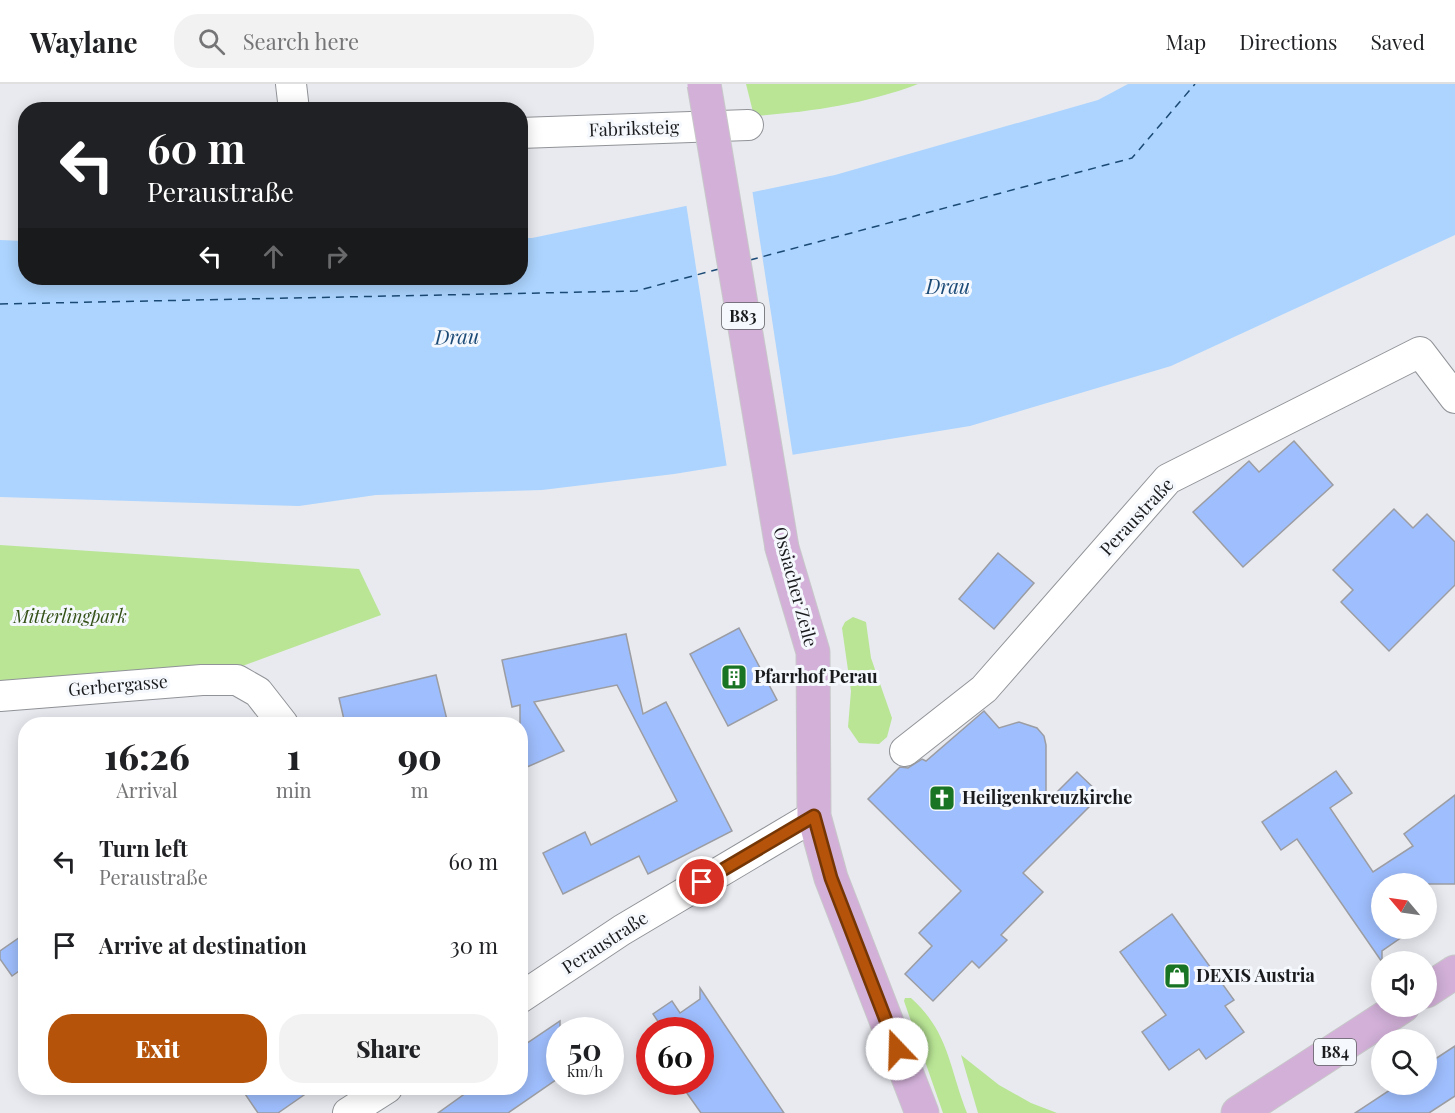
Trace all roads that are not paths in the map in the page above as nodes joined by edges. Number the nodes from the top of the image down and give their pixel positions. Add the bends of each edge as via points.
1 (291, 84) edge
2 (704, 84) edge
3 (293, 102) edge
4 (748, 124) dead end
5 (528, 133) edge
6 (1455, 398) edge
7 (0, 696) edge
8 (278, 717) edge
9 (905, 751) dead end
10 (814, 816) junction
11 (1455, 972) edge
12 (1437, 984) edge
13 (528, 993) edge
14 (1386, 1017) edge
15 (376, 1095) edge
16 (348, 1113) edge
17 (922, 1113) edge
18 (1238, 1113) edge

1 - 3 street
2 - 10 main road, Ossiacher Zeile / B83, bridge via 782,548 813,652
4 - 5 street, Fabriksteig
6 - 9 street, Peraustraße via 1420,352 1168,479 984,689
7 - 8 street, Gerbergasse via 237,680 258,692
10 - 13 street, Peraustraße via 622,930
10 - 17 main road, Ossiacher Zeile / B83 via 831,878
11 - 12 main road
14 - 18 main road, B84
15 - 16 street

